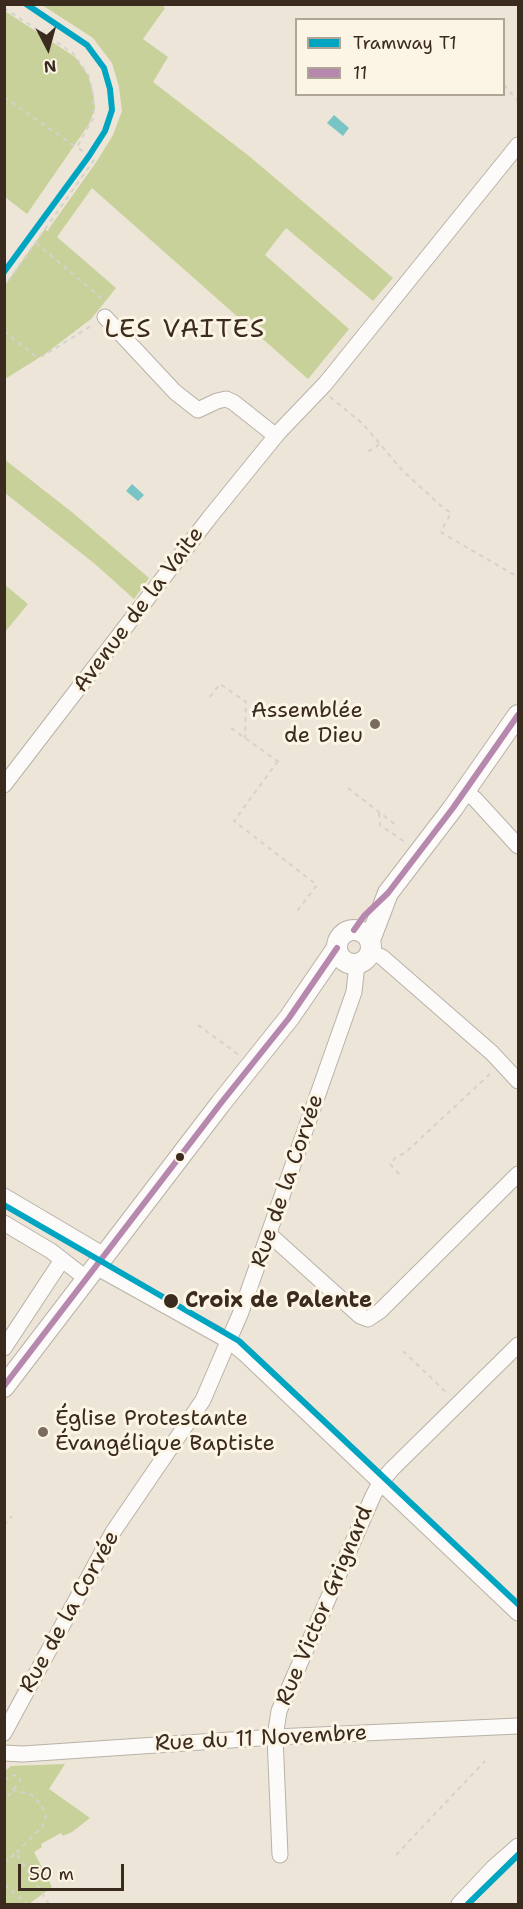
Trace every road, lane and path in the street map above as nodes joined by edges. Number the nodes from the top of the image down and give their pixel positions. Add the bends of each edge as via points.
1 (4, 8) edge
2 (505, 86) edge
3 (4, 97) edge
4 (519, 101) edge
5 (519, 146) edge
6 (76, 147) junction
7 (35, 243) junction
8 (4, 287) edge
9 (105, 309) junction
10 (4, 331) edge
11 (320, 390) junction
12 (276, 436) junction
13 (380, 443) junction
14 (368, 451) dead end
15 (519, 577) edge
16 (210, 697) dead end
17 (519, 715) edge
18 (231, 728) dead end
19 (245, 738) junction
20 (4, 785) edge
21 (348, 788) dead end
22 (465, 791) junction
23 (379, 812) junction
24 (397, 826) dead end
25 (407, 843) dead end
26 (519, 846) edge
27 (297, 911) dead end
28 (361, 950) junction
29 (289, 1018) junction
30 (198, 1025) dead end
31 (234, 1052) dead end
32 (502, 1063) junction
33 (519, 1081) edge
34 (399, 1174) dead end
35 (519, 1174) edge
36 (4, 1196) edge
37 (4, 1223) edge
38 (269, 1234) junction
39 (62, 1260) junction
40 (96, 1267) junction
41 (229, 1341) junction
42 (519, 1345) edge
43 (4, 1348) edge
44 (403, 1350) dead end
45 (4, 1387) edge
46 (454, 1399) dead end
47 (380, 1483) junction
48 (12, 1516) dead end
49 (4, 1525) edge
50 (519, 1613) edge
51 (517, 1726) edge
52 (4, 1733) edge
53 (275, 1737) junction
54 (4, 1753) edge
55 (485, 1761) dead end
56 (4, 1780) edge
57 (12, 1790) junction
58 (4, 1801) edge
59 (519, 1846) edge
60 (16, 1853) junction
61 (280, 1855) dead end
62 (396, 1855) dead end
63 (4, 1863) edge
64 (4, 1885) edge
65 (28, 1905) edge
66 (49, 1905) edge
67 (459, 1905) edge

1 - 6 path via 72,53 89,76 93,117
2 - 4 path
3 - 6 path
5 - 11 street, Avenue de la Vaite
6 - 7 path via 94,159
7 - 8 path
7 - 9 path
9 - 10 path via 48,354 35,356
9 - 12 street via 175,392 198,410 226,399
11 - 12 street, Avenue de la Vaite
11 - 13 path
12 - 20 street, Avenue de la Vaite
13 - 14 path
13 - 15 path via 403,471 451,513 442,533
16 - 19 path via 220,684 246,702
17 - 22 main road
18 - 19 path
19 - 27 path via 279,762 234,821 317,885
21 - 23 path
22 - 26 street
22 - 28 main road via 388,893
23 - 24 path
23 - 25 path via 380,825
28 - 29 main road
28 - 29 main road via 344,933
28 - 32 street via 382,957
28 - 38 street, Rue de la Corvée via 354,992
29 - 40 main road
30 - 31 path
32 - 33 street
32 - 34 path via 396,1157 390,1164
35 - 38 street via 368,1319
36 - 40 street
37 - 39 street
38 - 41 street, Rue de la Corvée
39 - 40 street
39 - 43 street
40 - 41 street
40 - 45 main road
41 - 47 street
41 - 52 street, Rue de la Corvée via 203,1400 113,1532
42 - 47 street, Rue Victor Grignard
44 - 46 path
47 - 50 street
47 - 53 street, Rue Victor Grignard via 279,1711
48 - 49 path
51 - 53 street, Rue du 11 Novembre
53 - 54 street, Rue du 11 Novembre
53 - 61 street, Rue Victor Grignard
55 - 62 path
56 - 57 path via 19,1777
57 - 58 path
57 - 60 path via 30,1794 46,1815 42,1827
59 - 67 street
60 - 63 path
60 - 66 path
64 - 65 path

